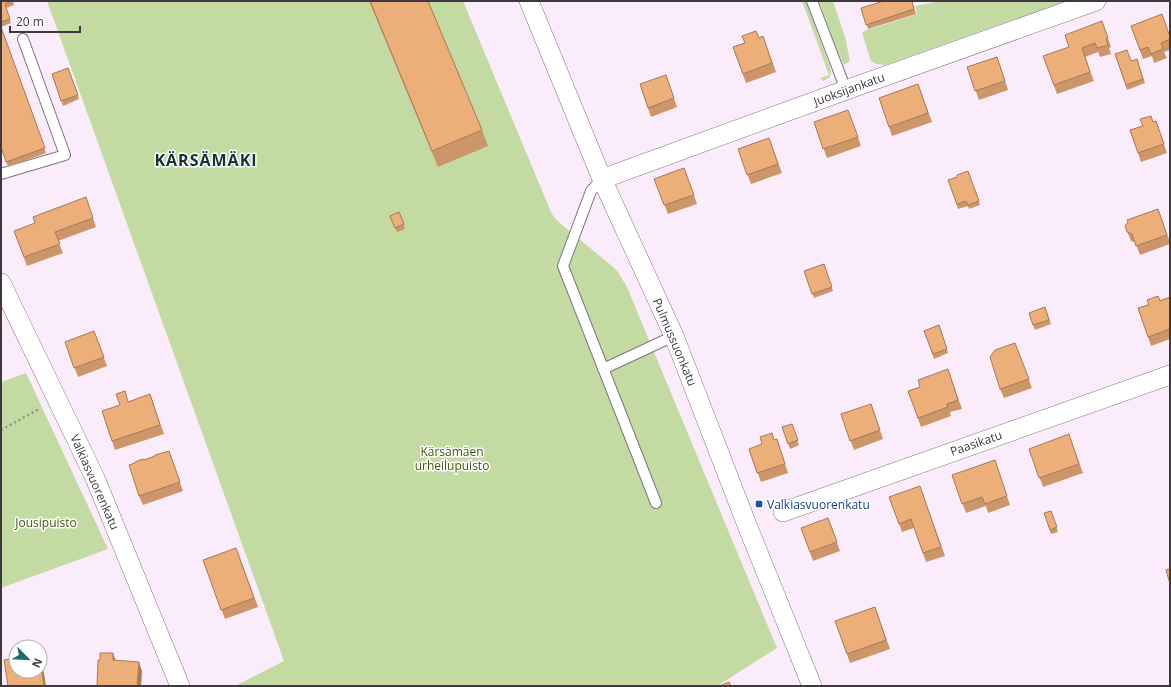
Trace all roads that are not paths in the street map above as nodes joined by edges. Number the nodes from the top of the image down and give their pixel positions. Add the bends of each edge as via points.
1 (529, 1) edge
2 (812, 1) edge
3 (1094, 1) edge
4 (23, 39) dead end
5 (846, 90) junction
6 (1, 174) edge
7 (602, 179) junction
8 (1, 283) edge
9 (674, 336) junction
10 (603, 369) junction
11 (1170, 375) edge
12 (656, 503) dead end
13 (783, 512) dead end
14 (180, 686) edge
15 (812, 686) edge

1 - 7 street, Pulmussuonkatu
2 - 5 lane
3 - 5 street, Juoksijankatu
4 - 6 lane via 65,154
5 - 7 street, Juoksijankatu
7 - 9 street, Pulmussuonkatu
7 - 10 lane via 591,191 563,266
8 - 14 street, Valkiasvuorenkatu via 95,478
9 - 10 lane
9 - 15 street, Pulmussuonkatu
10 - 12 lane
11 - 13 street, Paasikatu

